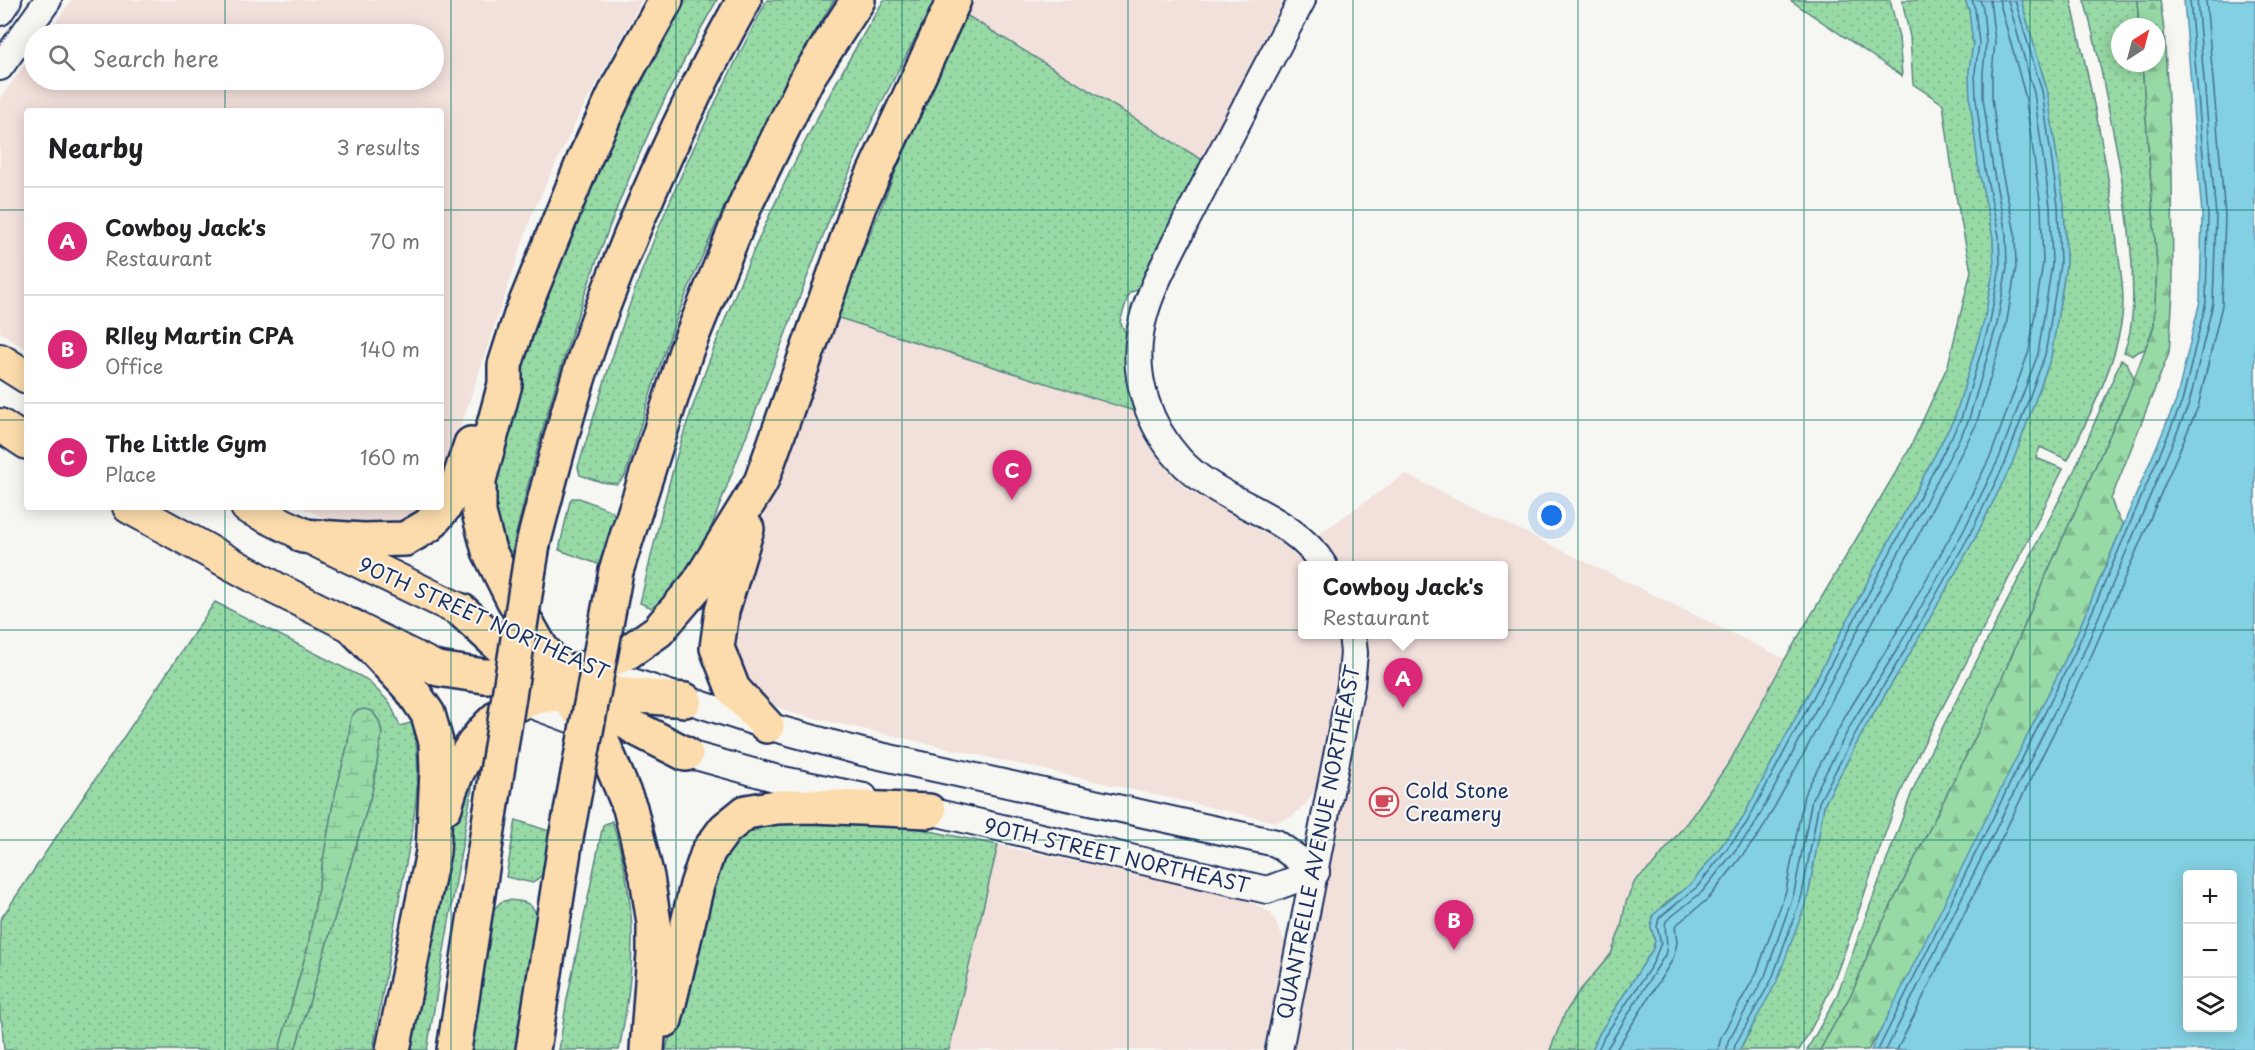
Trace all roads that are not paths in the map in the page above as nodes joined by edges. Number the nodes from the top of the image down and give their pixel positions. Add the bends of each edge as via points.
1 (8, 0) edge
2 (48, 0) edge
3 (666, 0) edge
4 (744, 0) edge
5 (858, 0) edge
6 (954, 0) edge
7 (1302, 0) edge
8 (0, 12) edge
9 (31, 24) edge
10 (24, 34) edge
11 (0, 67) edge
12 (0, 360) edge
13 (505, 365) junction
14 (24, 375) edge
15 (0, 425) edge
16 (24, 441) edge
17 (761, 482) junction
18 (444, 507) edge
19 (134, 510) edge
20 (253, 510) edge
21 (442, 510) edge
22 (303, 536) junction
23 (1320, 561) edge
24 (462, 611) joint
25 (352, 626) junction
26 (1353, 639) edge
27 (438, 669) joint
28 (557, 679) junction
29 (685, 700) joint
30 (767, 726) junction
31 (597, 729) junction
32 (686, 754) junction
33 (930, 811) junction
34 (433, 852) junction
35 (1316, 872) junction
36 (393, 1050) edge
37 (454, 1050) edge
38 (533, 1050) edge
39 (647, 1050) edge
40 (654, 1050) edge
41 (1279, 1050) edge

1 - 8 street
2 - 9 street
3 - 13 highway via 619,85 584,160 546,248
4 - 37 highway, bridge via 662,164 602,310 563,430 533,544
5 - 38 highway, bridge via 808,77 747,201 686,351 616,571 566,838
6 - 17 highway via 859,206
7 - 23 street via 1165,263 1140,333 1139,370 1145,401 1160,435 1181,461 1207,482 1288,530 1308,545
10 - 11 street
12 - 14 main road
13 - 18 highway via 494,381 458,483
13 - 28 highway via 505,384 479,480 479,513 493,560
15 - 16 main road
17 - 28 highway via 698,584 658,631 628,652
17 - 30 highway via 722,611 717,648 733,689
19 - 25 main road
20 - 22 main road, 90TH STREET NORTHEAST
21 - 22 highway via 429,525 405,538
22 - 24 main road, 90TH STREET NORTHEAST
24 - 28 highway via 514,659
25 - 27 main road
25 - 34 highway via 411,689 430,721 436,742 437,771
26 - 35 street, QUANTRELLE AVENUE NORTHEAST via 1351,684
27 - 28 highway
28 - 29 highway
28 - 31 highway
28 - 32 highway via 635,728
28 - 34 highway via 505,712 482,733 459,765
29 - 30 street
30 - 35 street via 862,752 1276,843
31 - 32 street, 90TH STREET NORTHEAST
31 - 39 highway via 630,808 647,877 654,954
32 - 33 street, 90TH STREET NORTHEAST via 778,779
33 - 35 street, 90TH STREET NORTHEAST via 1267,890
33 - 40 highway via 777,807 746,812 724,829 708,852 697,885 666,1017
34 - 36 highway
35 - 41 street, QUANTRELLE AVENUE NORTHEAST

